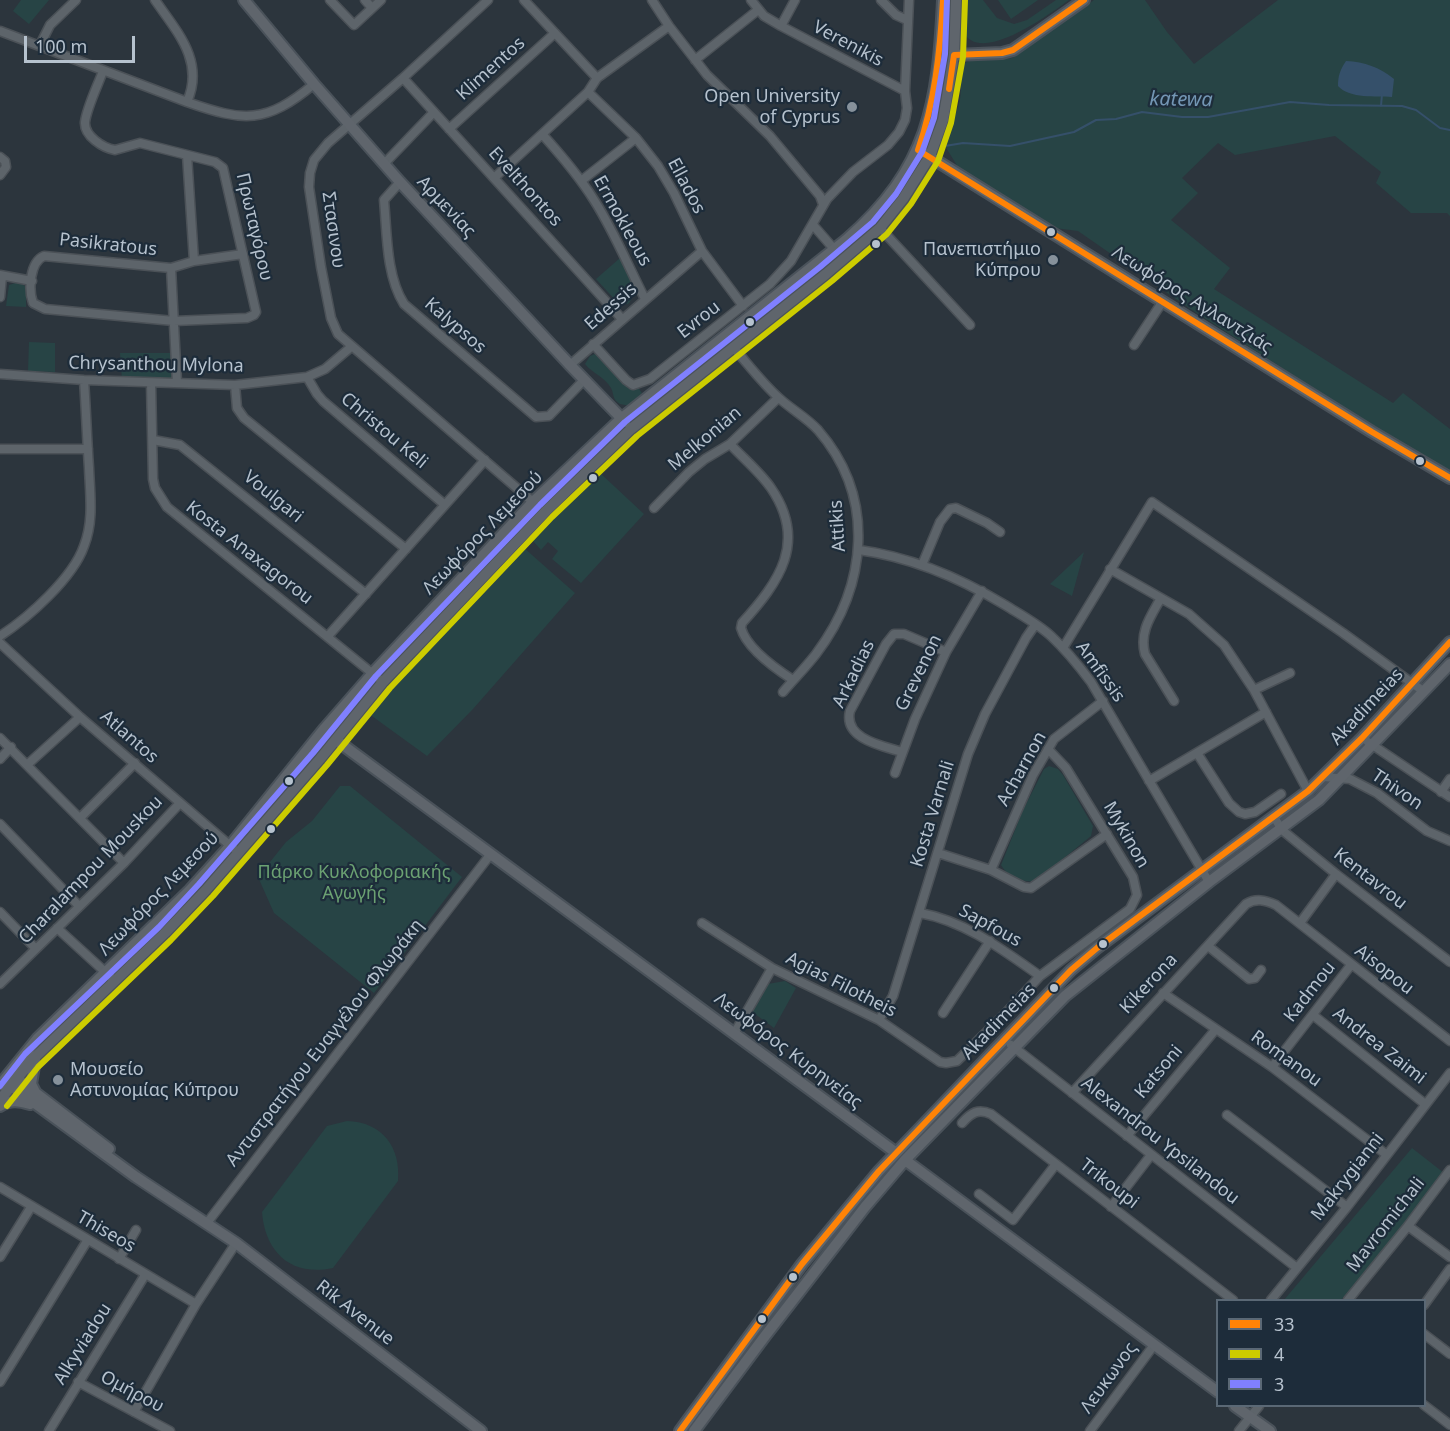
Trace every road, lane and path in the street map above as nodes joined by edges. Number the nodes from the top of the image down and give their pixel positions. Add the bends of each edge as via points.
1 (76, 0) edge
2 (155, 0) edge
3 (244, 0) edge
4 (330, 0) edge
5 (365, 0) edge
6 (381, 0) edge
7 (488, 0) edge
8 (524, 0) edge
9 (651, 0) edge
10 (751, 0) edge
11 (795, 0) edge
12 (881, 0) edge
13 (909, 0) edge
14 (943, 0) edge
15 (956, 0) edge
16 (1084, 0) edge
17 (372, 8) junction
18 (758, 10) junction
19 (907, 20) junction
20 (669, 26) junction
21 (781, 26) junction
22 (0, 31) edge
23 (555, 33) junction
24 (40, 45) junction
25 (954, 55) junction
26 (695, 60) junction
27 (103, 71) junction
28 (403, 78) junction
29 (597, 78) junction
30 (314, 84) junction
31 (905, 91) junction
32 (588, 92) junction
33 (187, 102) junction
34 (434, 112) junction
35 (350, 125) junction
36 (449, 129) junction
37 (542, 134) junction
38 (636, 138) junction
39 (918, 150) junction
40 (187, 154) junction
41 (930, 156) junction
42 (0, 157) edge
43 (384, 164) junction
44 (0, 175) edge
45 (494, 178) junction
46 (581, 181) junction
47 (400, 182) junction
48 (823, 204) junction
49 (813, 225) junction
50 (880, 228) junction
51 (834, 249) junction
52 (702, 251) junction
53 (243, 254) junction
54 (194, 261) junction
55 (171, 268) junction
56 (1, 275) edge
57 (32, 281) junction
58 (0, 297) edge
59 (645, 299) junction
60 (1163, 301) junction
61 (743, 306) junction
62 (622, 319) junction
63 (174, 321) junction
64 (970, 325) dead end
65 (593, 344) junction
66 (1134, 345) dead end
67 (733, 346) junction
68 (351, 347) junction
69 (570, 365) junction
70 (0, 374) edge
71 (308, 377) junction
72 (84, 380) junction
73 (584, 380) junction
74 (151, 383) junction
75 (177, 383) junction
76 (236, 385) junction
77 (778, 398) junction
78 (622, 418) junction
79 (631, 429) junction
80 (153, 440) junction
81 (730, 444) junction
82 (0, 448) edge
83 (88, 449) junction
84 (485, 460) junction
85 (1450, 478) edge
86 (533, 502) junction
87 (445, 505) junction
88 (654, 508) dead end
89 (1000, 532) dead end
90 (406, 549) junction
91 (859, 549) junction
92 (922, 565) junction
93 (1110, 569) junction
94 (982, 591) junction
95 (366, 594) junction
96 (1161, 598) junction
97 (1035, 625) junction
98 (0, 636) edge
99 (328, 636) junction
100 (1450, 642) edge
101 (0, 643) edge
102 (1063, 648) junction
103 (946, 652) junction
104 (1450, 664) edge
105 (373, 673) junction
106 (1290, 673) dead end
107 (793, 680) junction
108 (383, 682) junction
109 (1412, 683) junction
110 (1254, 690) junction
111 (1423, 691) junction
112 (783, 692) dead end
113 (1103, 701) junction
114 (1174, 701) dead end
115 (1266, 712) junction
116 (80, 717) junction
117 (0, 738) edge
118 (1362, 738) junction
119 (336, 740) junction
120 (1373, 746) junction
121 (11, 747) junction
122 (1048, 749) junction
123 (902, 752) junction
124 (1197, 753) junction
125 (0, 759) edge
126 (135, 763) junction
127 (28, 764) junction
128 (895, 773) dead end
129 (1323, 777) junction
130 (1343, 777) junction
131 (1450, 779) edge
132 (1149, 781) junction
133 (1308, 791) junction
134 (1441, 792) junction
135 (1281, 794) dead end
136 (1450, 797) edge
137 (180, 803) junction
138 (81, 817) junction
139 (1274, 817) junction
140 (0, 824) edge
141 (1282, 830) junction
142 (1107, 834) junction
143 (1450, 841) edge
144 (234, 850) junction
145 (1191, 852) junction
146 (938, 853) junction
147 (490, 855) junction
148 (124, 863) junction
149 (1212, 864) junction
150 (991, 870) junction
151 (1202, 871) junction
152 (1336, 874) junction
153 (1209, 882) junction
154 (1252, 900) joint
155 (79, 906) junction
156 (0, 912) edge
157 (920, 913) junction
158 (702, 923) dead end
159 (1300, 923) junction
160 (57, 928) junction
161 (990, 941) junction
162 (1208, 946) junction
163 (36, 949) junction
164 (1450, 962) edge
165 (1351, 965) junction
166 (772, 968) junction
167 (1261, 970) dead end
168 (106, 972) junction
169 (1040, 975) junction
170 (115, 981) junction
171 (0, 984) edge
172 (1163, 993) junction
173 (943, 1013) dead end
174 (1312, 1015) junction
175 (879, 1020) junction
176 (1216, 1029) junction
177 (735, 1032) junction
178 (1004, 1040) junction
179 (1450, 1041) edge
180 (1015, 1049) junction
181 (36, 1057) junction
182 (1272, 1067) junction
183 (1450, 1073) edge
184 (8, 1081) edge
185 (1072, 1093) junction
186 (38, 1095) junction
187 (0, 1100) edge
188 (1425, 1104) junction
189 (0, 1106) edge
190 (44, 1111) junction
191 (1227, 1115) dead end
192 (962, 1124) dead end
193 (1127, 1136) junction
194 (895, 1152) junction
195 (1151, 1155) junction
196 (1387, 1155) junction
197 (906, 1160) junction
198 (1056, 1164) junction
199 (1449, 1174) edge
200 (0, 1187) edge
201 (979, 1194) dead end
202 (31, 1207) junction
203 (1111, 1207) junction
204 (1347, 1207) junction
205 (207, 1223) junction
206 (1408, 1226) junction
207 (136, 1230) dead end
208 (87, 1240) junction
209 (236, 1243) junction
210 (0, 1257) edge
211 (1450, 1257) edge
212 (118, 1259) junction
213 (1297, 1268) junction
214 (1450, 1269) edge
215 (145, 1275) junction
216 (1232, 1299) edge
217 (1271, 1299) edge
218 (1349, 1299) edge
219 (196, 1304) junction
220 (1426, 1304) edge
221 (1426, 1335) edge
222 (1154, 1345) junction
223 (1450, 1354) edge
224 (0, 1382) edge
225 (78, 1382) junction
226 (1216, 1391) edge
227 (1236, 1407) edge
228 (1258, 1407) edge
229 (1426, 1407) edge
230 (134, 1412) junction
231 (1250, 1416) junction
232 (1450, 1425) edge
233 (49, 1431) edge
234 (170, 1431) edge
235 (481, 1431) edge
236 (680, 1431) edge
237 (694, 1431) edge
238 (1090, 1431) edge
239 (1239, 1431) edge
240 (1270, 1431) edge

1 - 24 street via 51,25
2 - 33 street via 191,59 193,80
3 - 30 main road, Αρμενίας
4 - 17 street via 354,24
5 - 17 street
6 - 17 street
7 - 28 street
8 - 23 street
9 - 20 street
10 - 18 street, Verenikis
11 - 21 street
12 - 19 street
13 - 19 street, Evrou
14 - 39 main road, Λεωφόρος Λεμεσού via 938,80
15 - 25 main road, Λεωφόρος Λεμεσού
16 - 25 main road via 1013,50
18 - 21 street, Verenikis
18 - 26 street
19 - 31 street, Evrou
20 - 26 street
20 - 29 street
21 - 31 street, Verenikis
22 - 24 street
23 - 29 street
23 - 36 street, Klimentos
24 - 27 street
25 - 41 main road, Λεωφόρος Λεμεσού via 943,120
26 - 48 street via 778,145
27 - 33 street
27 - 40 street, Πρωταγόρου via 85,121 96,140 107,149 140,142
28 - 34 street, Evelthontos
28 - 35 street, Στασινου
29 - 32 street
30 - 33 street via 288,105 256,116 216,111
30 - 35 main road, Αρμενίας
31 - 48 street, Evrou via 907,108 899,132
32 - 37 street
32 - 38 street, Ellados
34 - 36 street, Evelthontos
34 - 43 street
35 - 43 main road, Αρμενίας
35 - 68 street, Στασινου via 316,156 309,179 331,318 338,334
36 - 45 street, Evelthontos
37 - 45 street
37 - 46 street, Ermokleous
38 - 46 street
38 - 52 street, Ellados via 666,178
39 - 41 main road, Λεωφόρος Αγλαντζιάς
39 - 51 main road, Λεωφόρος Λεμεσού via 876,211
40 - 53 street, Πρωταγόρου via 223,168
40 - 54 street
41 - 50 main road, Λεωφόρος Λεμεσού
41 - 60 main road, Λεωφόρος Αγλαντζιάς
42 - 44 street via 6,167
43 - 47 main road, Αρμενίας
45 - 62 street, Evelthontos
46 - 59 street, Ermokleous via 608,223
47 - 69 main road, Αρμενίας
47 - 73 street, Kalypsos via 384,200 391,275 404,304 536,417 549,416
48 - 49 street, Evrou
49 - 51 street
49 - 61 street, Evrou via 784,270
50 - 64 street
50 - 67 main road, Λεωφόρος Λεμεσού
51 - 78 main road, Λεωφόρος Λεμεσού
52 - 59 street, Edessis
52 - 61 street, Ellados
53 - 54 street, Pasikratous
53 - 63 street, Πρωταγόρου via 254,315
54 - 55 street, Pasikratous
55 - 57 street, Pasikratous via 48,256 41,257 34,266
55 - 63 street
56 - 57 street
56 - 58 street
57 - 63 street via 32,301 41,308
59 - 62 street, Edessis
60 - 66 street
60 - 85 main road, Λεωφόρος Αγλαντζιάς
61 - 65 street, Evrou via 642,384 633,385 626,380
62 - 65 street, Edessis
63 - 75 street
65 - 69 street, Edessis
67 - 77 street, Attikis
67 - 79 main road, Λεωφόρος Λεμεσού
68 - 71 street, Chrysanthou Mylona via 325,369
68 - 84 street
69 - 73 main road, Αρμενίας
70 - 72 street, Chrysanthou Mylona
71 - 76 street, Chrysanthou Mylona
71 - 87 street, Christou Keli via 323,401
72 - 74 street, Chrysanthou Mylona
72 - 83 street
73 - 78 main road, Αρμενίας
74 - 75 street, Chrysanthou Mylona
74 - 80 street, Kosta Anaxagorou
75 - 76 street, Chrysanthou Mylona
76 - 90 street via 237,408 244,418
77 - 81 street, Melkonian
77 - 91 street, Attikis via 817,429 848,477 855,498
78 - 79 main road, Αρμενίας
78 - 86 main road, Λεωφόρος Λεμεσού
79 - 108 main road, Λεωφόρος Λεμεσού via 546,511
80 - 95 street, Voulgari via 180,445
80 - 99 street, Kosta Anaxagorou via 153,479 167,507
81 - 88 street, Melkonian via 689,472
81 - 107 street via 771,489 788,541 780,575 741,628 749,643 773,667
82 - 83 street
83 - 98 street via 90,527 81,554 31,613
84 - 86 street
84 - 87 street
86 - 105 main road, Λεωφόρος Λεμεσού
87 - 90 street
89 - 92 street via 956,508 950,509 940,522
90 - 95 street
91 - 92 street, Amfissis
91 - 107 street, Attikis via 850,587 833,627
92 - 94 street, Amfissis
93 - 96 street
93 - 102 street
93 - 109 street via 1152,502
94 - 97 street, Amfissis
94 - 103 street, Grevenon
95 - 99 street
96 - 110 street via 1189,614 1224,645
96 - 114 street via 1145,627 1143,645
97 - 102 street, Amfissis
97 - 146 street, Kosta Varnali via 975,735
99 - 105 street, Kosta Anaxagorou
100 - 109 main road, Akadimeias
101 - 116 street, Atlantos
102 - 113 street, Amfissis
103 - 123 street, Grevenon
103 - 123 street, Arkadias via 904,634 894,634 850,711 849,722 857,734
104 - 111 main road, Akadimeias
105 - 108 street, Kosta Anaxagorou
105 - 144 main road, Λεωφόρος Λεμεσού via 325,728
106 - 110 street
107 - 112 street, Attikis
108 - 119 main road, Λεωφόρος Λεμεσού
109 - 111 street
109 - 118 main road, Akadimeias
110 - 115 street
111 - 120 main road, Akadimeias
113 - 122 street, Acharnon via 1064,730
113 - 132 street, Amfissis
115 - 124 street
115 - 133 street
116 - 126 street, Atlantos
116 - 127 street
117 - 121 street
118 - 120 street
118 - 129 main road, Akadimeias
119 - 144 main road, Λεωφόρος Λεμεσού
119 - 147 main road, Λεωφόρος Κυρηνείας
120 - 130 main road, Akadimeias
120 - 134 street
121 - 125 street
121 - 127 street
122 - 142 street, Mykinon via 1066,768
122 - 150 street, Acharnon
123 - 128 street, Grevenon
124 - 132 street
124 - 135 street via 1239,812 1255,812
126 - 137 street, Atlantos
126 - 138 street
127 - 138 street
129 - 130 street, Thivon
129 - 133 main road, Akadimeias
130 - 141 main road, Akadimeias
130 - 143 street, Thivon via 1377,794 1427,831
131 - 134 street
132 - 145 street, Amfissis
133 - 139 main road, Akadimeias
134 - 136 street
137 - 144 street, Atlantos
137 - 148 street, Charalampou Mouskou
138 - 148 street
139 - 141 street, Kentavrou
139 - 149 main road, Akadimeias
140 - 155 street
141 - 152 street, Kentavrou
141 - 153 main road, Akadimeias
142 - 150 street via 1031,888
142 - 169 street, Mykinon via 1133,877 1137,894 1134,903
144 - 168 main road, Λεωφόρος Λεμεσού
144 - 170 main road, Λεωφόρος Λεμεσού via 165,933
145 - 149 street
145 - 151 street, Amfissis
146 - 150 street
146 - 157 street, Kosta Varnali
147 - 177 main road, Λεωφόρος Κυρηνείας
147 - 205 street, Αντιστρατήγου Ευαγγέλου Φλωράκη
148 - 155 street, Charalampou Mouskou
149 - 151 main road, Akadimeias
151 - 153 street, Amfissis
151 - 178 main road, Akadimeias via 1080,963
152 - 159 street
152 - 164 street, Kentavrou
153 - 180 main road, Akadimeias via 1081,982
154 - 159 street, Aisopou via 1268,901
154 - 162 street, Kikerona
155 - 160 street, Charalampou Mouskou
156 - 163 street
157 - 161 street, Sapfous
157 - 175 street, Kosta Varnali via 893,996
158 - 166 street, Agias Filotheis
159 - 165 street, Aisopou
160 - 163 street, Charalampou Mouskou
160 - 168 street
161 - 169 street, Sapfous
161 - 173 street
162 - 167 street via 1249,980
162 - 172 street, Kikerona
163 - 171 street, Charalampou Mouskou
165 - 174 street, Kadmou
165 - 179 street, Aisopou
166 - 175 street, Agias Filotheis
166 - 177 street
168 - 170 street
168 - 184 main road, Λεωφόρος Λεμεσού via 38,1038
169 - 175 street, Agias Filotheis via 963,1056 951,1063 940,1062
170 - 181 main road, Λεωφόρος Λεμεσού
172 - 176 street, Romanou
172 - 185 street, Kikerona
174 - 182 street, Kadmou
174 - 188 street, Andrea Zaimi
176 - 182 street, Romanou
176 - 193 street, Katsoni
177 - 194 main road, Λεωφόρος Κυρηνείας
178 - 180 street, Alexandrou Ypsilandou
178 - 194 main road, Akadimeias
180 - 185 street, Alexandrou Ypsilandou
180 - 197 main road, Akadimeias
181 - 184 main road, Λεωφόρος Λεμεσού
181 - 186 main road via 31,1084
182 - 196 street, Romanou
183 - 188 street, Makrygianni
184 - 186 main road, Rik Avenue
184 - 187 main road, Λεωφόρος Λεμεσού
184 - 190 main road, Rik Avenue
185 - 193 street, Alexandrou Ypsilandou
186 - 205 main road, Rik Avenue
188 - 196 street, Makrygianni
189 - 190 main road via 17,1101
190 - 205 main road, Rik Avenue
191 - 204 street
192 - 198 street, Trikoupi via 974,1112 984,1111
193 - 195 street, Alexandrou Ypsilandou
194 - 197 street, Λεωφόρος Κυρηνείας
194 - 236 main road, Akadimeias via 802,1264
195 - 203 street
195 - 213 street, Alexandrou Ypsilandou
196 - 204 street, Makrygianni
197 - 222 main road, Λεωφόρος Κυρηνείας
197 - 237 main road, Akadimeias via 839,1240
198 - 201 street via 1013,1220
198 - 203 street, Trikoupi
199 - 206 street, Mavromichali
200 - 202 street, Thiseos
202 - 208 street, Thiseos
202 - 210 street
203 - 216 street, Trikoupi
204 - 213 street, Makrygianni
205 - 209 main road, Rik Avenue
206 - 211 street
206 - 218 street, Mavromichali
207 - 212 street
208 - 212 street, Thiseos
208 - 224 street
209 - 219 street
209 - 235 main road, Rik Avenue
212 - 215 street, Thiseos
213 - 217 street, Makrygianni
214 - 220 street
215 - 219 street, Thiseos
215 - 225 street, Alkyviadou
219 - 230 street
221 - 223 street
222 - 226 main road, Λεωφόρος Κυρηνείας
222 - 238 street, Λευκωνος
225 - 230 street, Ομήρου
225 - 233 street, Alkyviadou
227 - 231 main road
228 - 231 street
229 - 232 street
230 - 234 street, Ομήρου
231 - 239 street
231 - 240 main road

